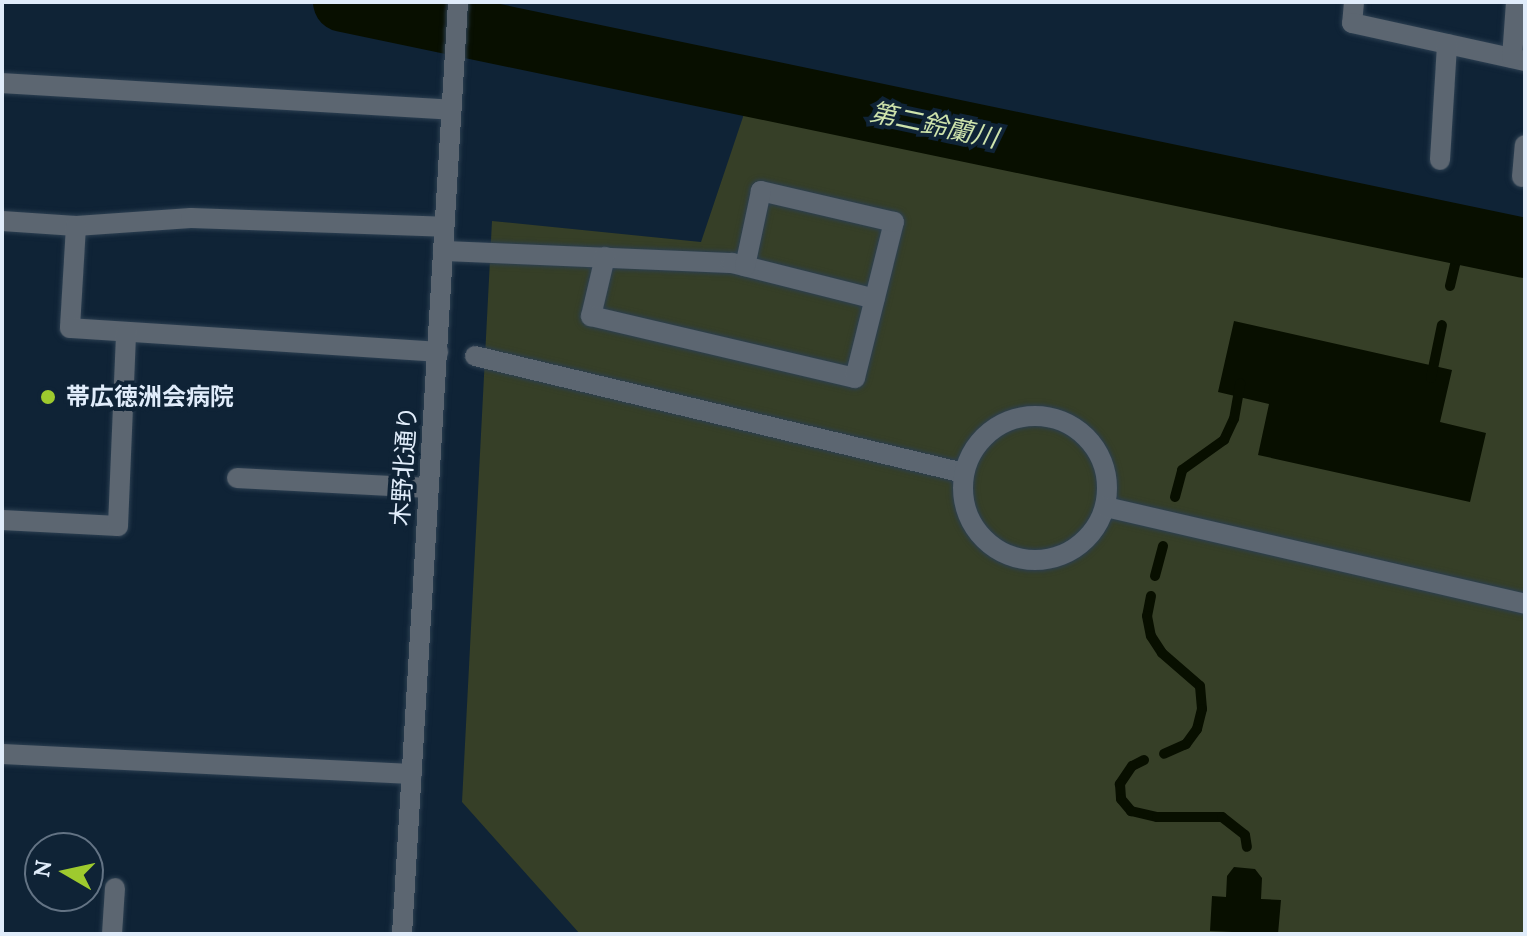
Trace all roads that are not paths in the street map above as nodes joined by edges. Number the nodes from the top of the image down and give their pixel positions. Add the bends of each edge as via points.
1 (458, 2) edge
2 (1354, 2) edge
3 (1516, 2) edge
4 (1447, 44) junction
5 (1518, 60) edge
6 (2, 83) edge
7 (450, 110) junction
8 (1525, 145) edge
9 (1440, 160) dead end
10 (1522, 177) dead end
11 (2, 221) edge
12 (76, 226) junction
13 (444, 227) junction
14 (443, 251) junction
15 (605, 257) junction
16 (745, 266) junction
17 (875, 299) junction
18 (126, 333) junction
19 (438, 352) junction
20 (475, 356) dead end
21 (964, 473) junction
22 (237, 478) dead end
23 (429, 488) junction
24 (1106, 507) junction
25 (2, 520) edge
26 (1525, 604) edge
27 (2, 754) edge
28 (412, 774) junction
29 (115, 888) dead end
30 (112, 934) edge
31 (402, 934) edge

1 - 7 street, 木野北通り
2 - 4 street via 1352,23
3 - 5 street
4 - 5 street
4 - 9 street
6 - 7 street
7 - 13 street, 木野北通り
8 - 10 street
11 - 12 street
12 - 13 street via 191,218
12 - 18 street via 70,328
13 - 14 street, 木野北通り
14 - 15 street
14 - 19 street, 木野北通り
15 - 16 street
15 - 17 street via 591,316 855,378
16 - 17 street
16 - 17 street via 761,191 894,222
18 - 19 street
18 - 25 street via 118,526
19 - 23 street, 木野北通り
20 - 21 street
21 - 24 street via 963,498 971,522 986,542 1006,555 1031,561 1056,558 1078,547 1096,530
21 - 24 street via 975,446 997,426 1024,416 1052,417 1079,429 1098,451 1108,478
22 - 23 street
23 - 28 street, 木野北通り
24 - 26 street
27 - 28 street
28 - 31 street, 木野北通り
29 - 30 street

